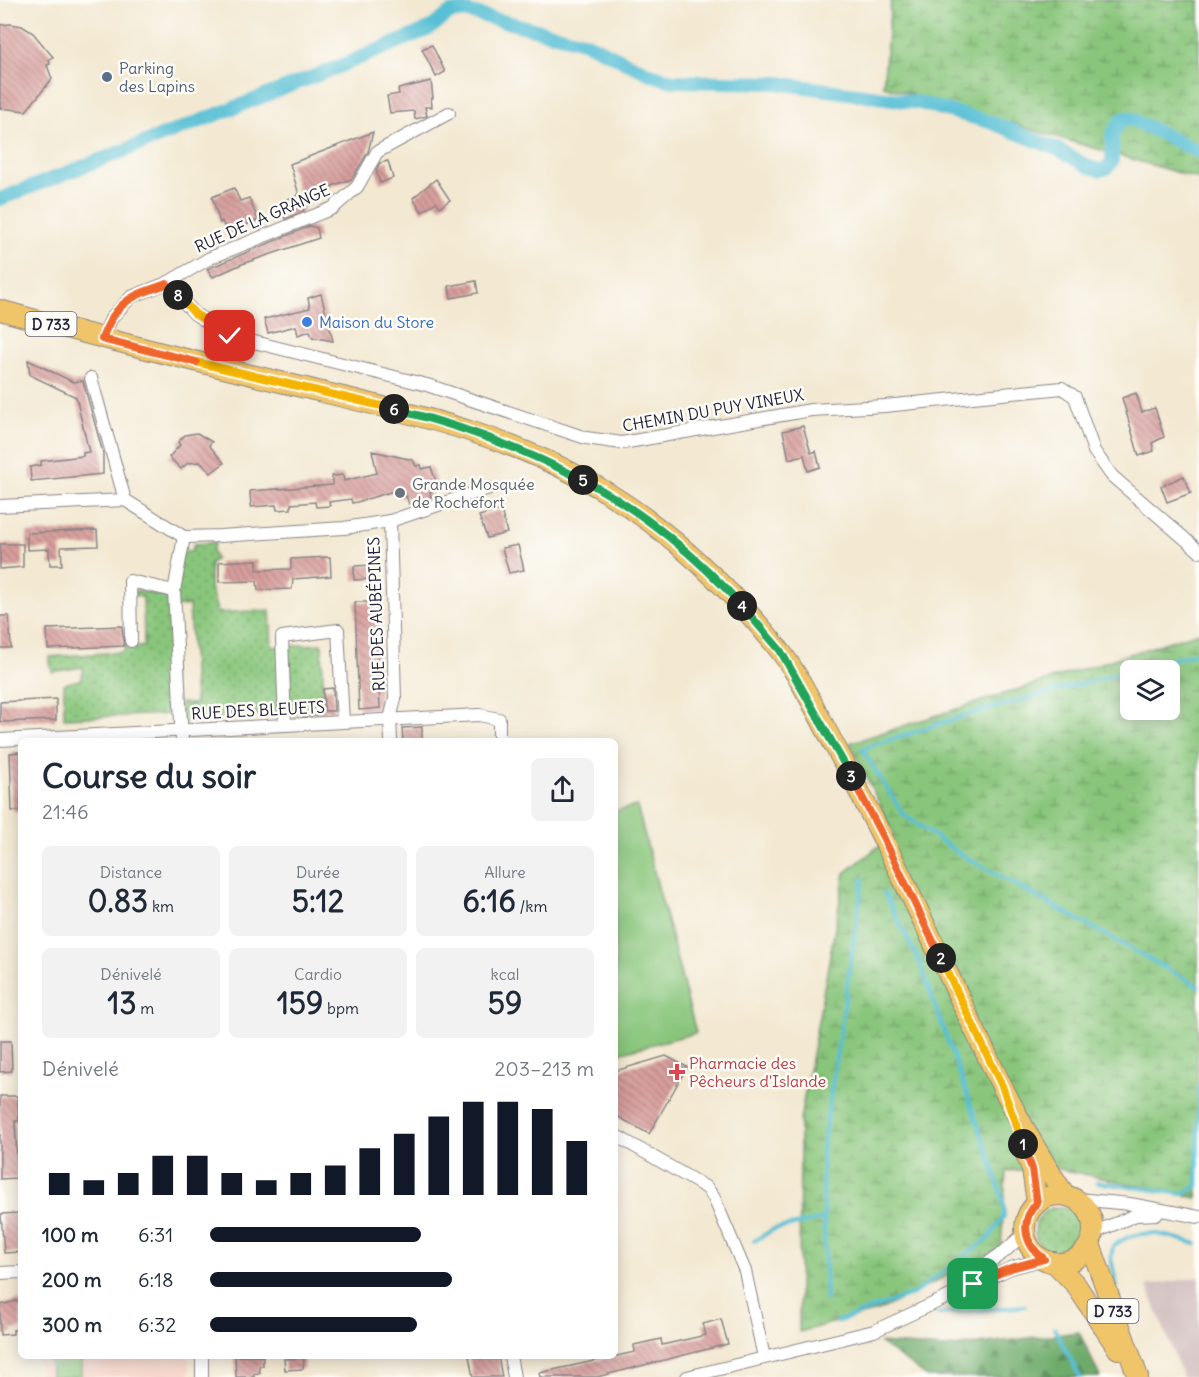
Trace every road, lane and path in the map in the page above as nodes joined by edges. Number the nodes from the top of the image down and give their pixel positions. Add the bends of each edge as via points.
1 (449, 113) dead end
2 (167, 284) junction
3 (0, 310) edge
4 (102, 339) junction
5 (91, 378) dead end
6 (489, 488) dead end
7 (125, 500) junction
8 (0, 506) edge
9 (390, 521) junction
10 (184, 537) junction
11 (1199, 551) edge
12 (174, 591) junction
13 (131, 642) dead end
14 (390, 719) junction
15 (343, 722) junction
16 (285, 725) junction
17 (182, 736) edge
18 (91, 738) edge
19 (391, 738) edge
20 (499, 738) dead end
21 (0, 740) edge
22 (18, 740) edge
23 (1002, 1086) junction
24 (618, 1137) edge
25 (1071, 1197) junction
26 (1037, 1203) junction
27 (1179, 1212) junction
28 (1199, 1217) edge
29 (1026, 1232) junction
30 (1091, 1239) junction
31 (1049, 1261) junction
32 (18, 1272) edge
33 (0, 1273) edge
34 (923, 1307) junction
35 (765, 1357) junction
36 (202, 1359) edge
37 (511, 1359) edge
38 (202, 1377) edge
39 (514, 1377) edge
40 (687, 1377) edge
41 (1133, 1377) edge
42 (1138, 1377) edge

1 - 2 street, RUE DE LA GRANGE via 377,152 357,187 333,208 210,258
2 - 4 street via 131,297 112,317
2 - 11 street, CHEMIN DU PUY VINEUX via 195,314 230,336 427,385 586,438 621,443 811,410 1062,388 1075,397 1094,451 1112,476
3 - 4 main road, D 733
4 - 23 main road, D 733 via 442,422 493,439 605,491 651,523 739,603 780,650 884,839
5 - 7 street
6 - 9 street
7 - 8 street
7 - 10 street
9 - 10 street via 344,528
9 - 14 street, RUE DES AUBÉPINES via 395,699
10 - 12 street
12 - 13 street via 130,582
12 - 17 street
14 - 15 street, RUE DES BLEUETS
14 - 19 street, RUE DES AUBÉPINES
14 - 20 street, RUE DES BLEUETS via 479,715 499,719
15 - 16 street, RUE DES BLEUETS
15 - 16 street via 338,630 282,637
16 - 17 street, RUE DES BLEUETS
17 - 18 street, RUE DES BLEUETS
21 - 22 street, RUE DES BLEUETS
23 - 25 main road, D 733 via 1045,1166
23 - 26 main road, D 733 via 1032,1169
24 - 35 street via 707,1188 714,1198 745,1272
25 - 26 main road via 1048,1197
25 - 27 street
25 - 30 main road via 1090,1214
26 - 29 main road via 1029,1214
27 - 28 street
27 - 30 street via 1136,1215
29 - 31 main road via 1035,1252
29 - 34 street via 1004,1252
30 - 31 main road via 1075,1259
30 - 42 main road, D 733
31 - 34 street via 1011,1268
31 - 41 main road, D 733 via 1076,1285
32 - 33 street
34 - 35 street via 874,1331
35 - 40 street
36 - 38 street
37 - 39 street

